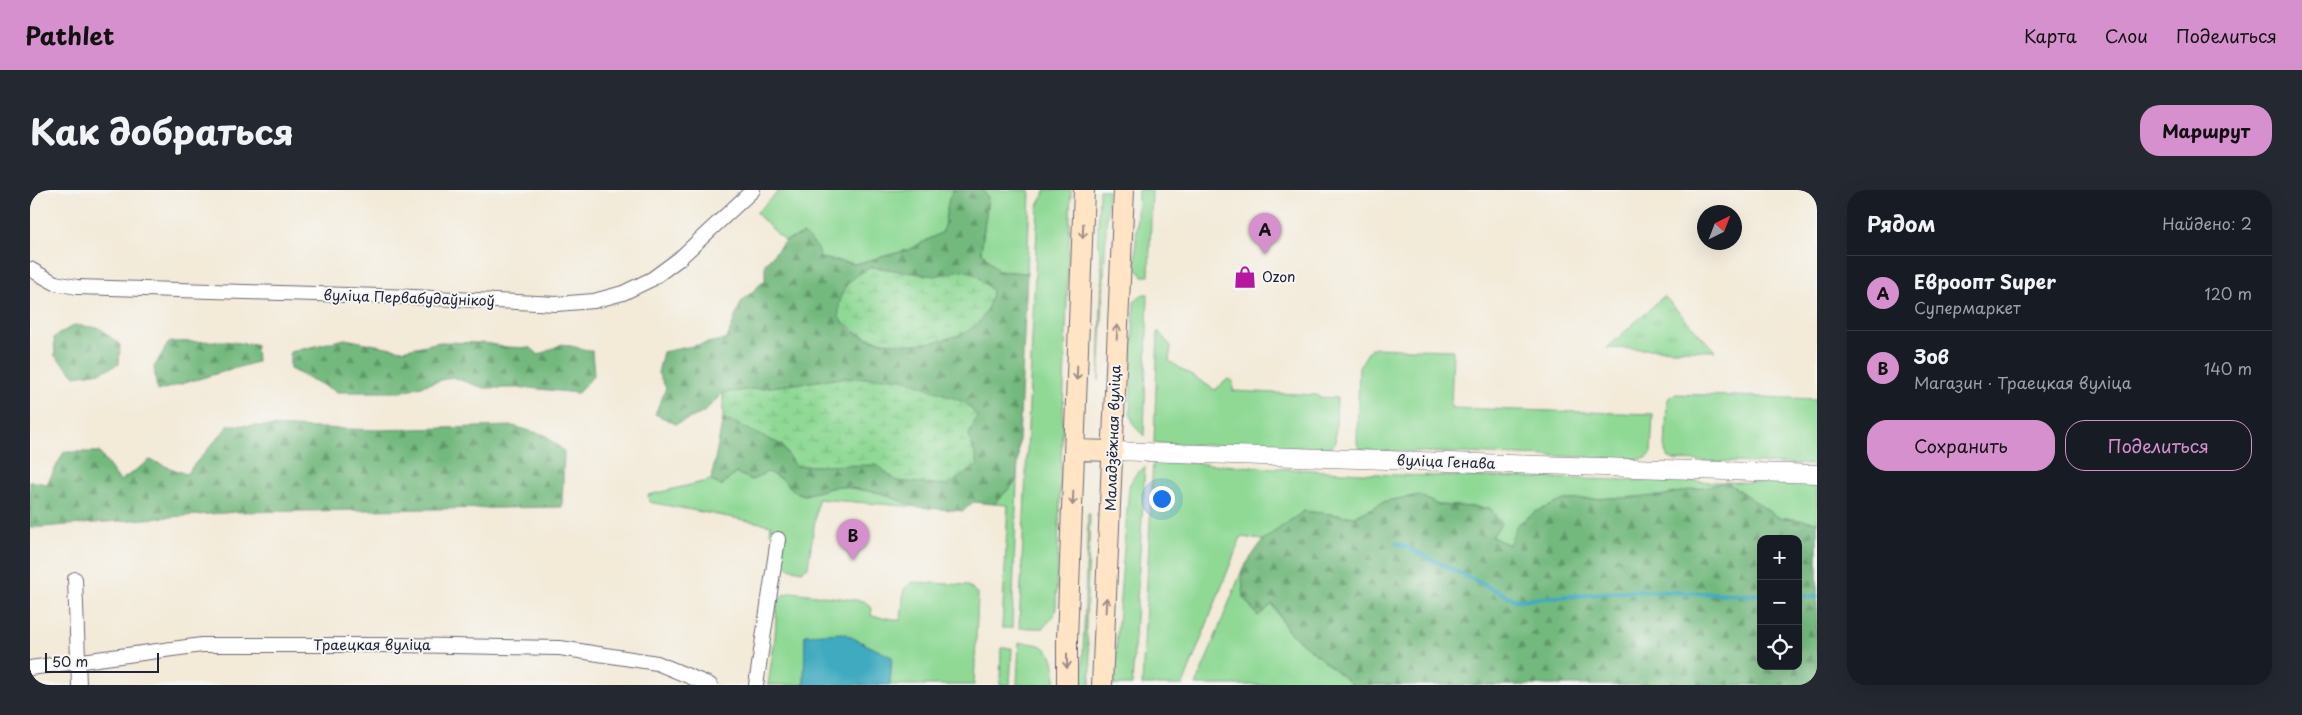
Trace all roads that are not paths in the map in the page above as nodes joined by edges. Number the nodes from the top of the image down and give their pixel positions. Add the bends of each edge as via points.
1 (753, 190) edge
2 (1084, 190) edge
3 (1124, 190) edge
4 (30, 269) edge
5 (1075, 450) junction
6 (1113, 451) junction
7 (1817, 474) edge
8 (778, 539) dead end
9 (75, 580) dead end
10 (78, 660) junction
11 (30, 668) edge
12 (79, 685) edge
13 (710, 685) edge
14 (756, 685) edge
15 (1067, 685) edge
16 (1102, 685) edge

1 - 4 street, вуліца Первабудаўнікоў via 678,260 652,279 623,293 594,301 556,304 77,288 55,283
2 -> 5 main road
6 -> 3 main road, Маладзёжная вуліца
5 - 6 main road, вуліца Генава
5 -> 15 main road
6 - 7 street, вуліца Генава
16 -> 6 main road, Маладзёжная вуліца
8 - 14 street
9 - 10 street
10 - 11 street, Траецкая вуліца
10 - 12 street
10 - 13 street, Траецкая вуліца via 202,645 400,644 560,648 657,663

